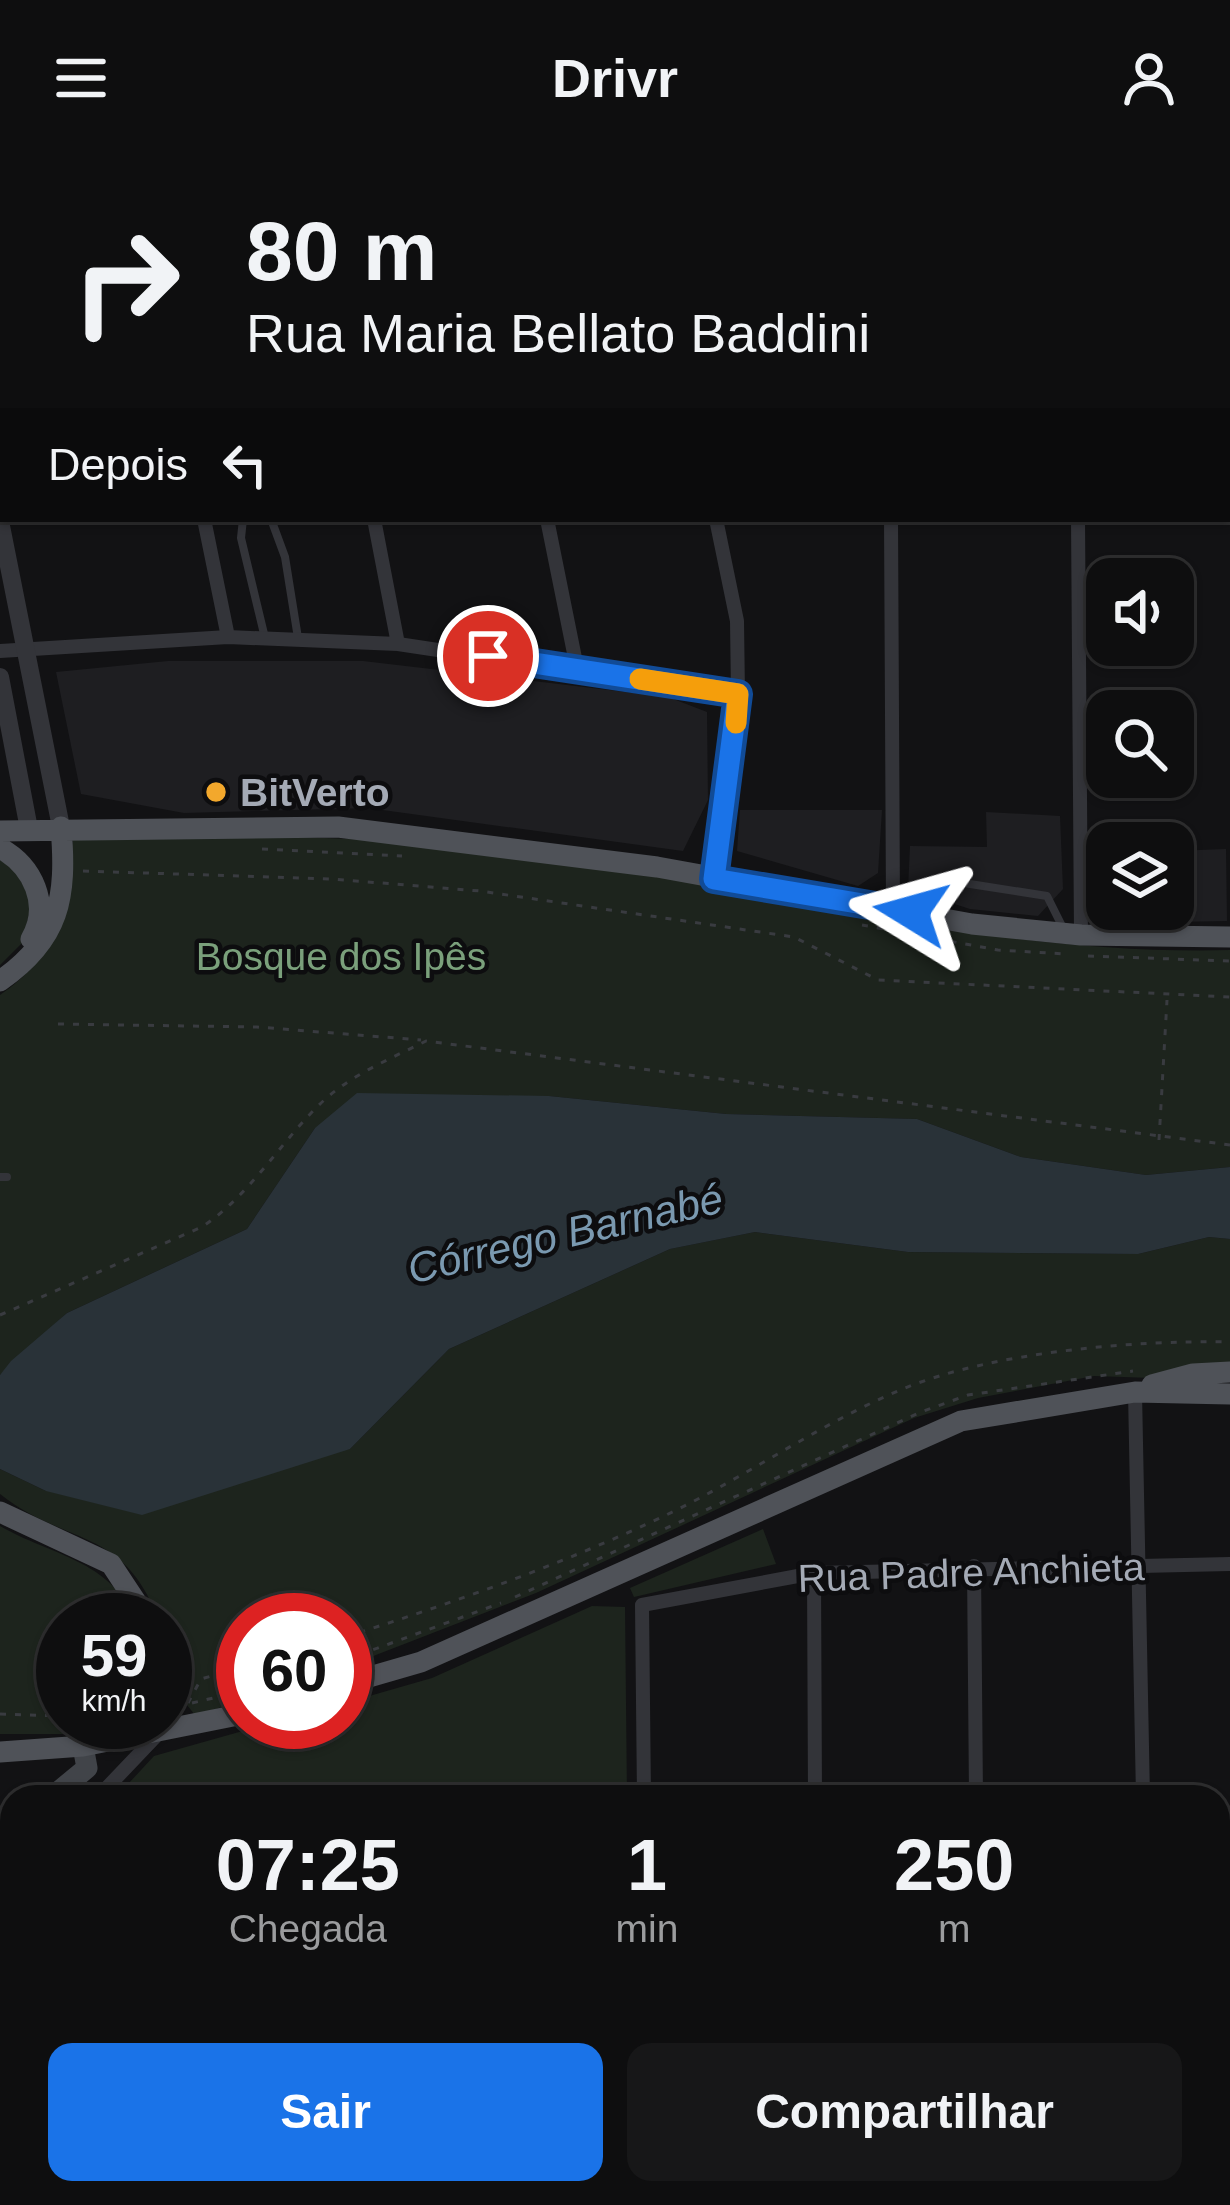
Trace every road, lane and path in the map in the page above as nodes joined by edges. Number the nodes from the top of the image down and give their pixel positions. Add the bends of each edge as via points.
1 (0, 522) edge
2 (206, 522) edge
3 (243, 522) edge
4 (272, 522) edge
5 (375, 522) edge
6 (548, 522) edge
7 (717, 522) edge
8 (891, 522) edge
9 (1078, 522) edge
10 (228, 637) junction
11 (265, 638) junction
12 (298, 640) junction
13 (398, 644) junction
14 (25, 645) junction
15 (0, 651) edge
16 (577, 668) junction
17 (0, 677) edge
18 (738, 694) junction
19 (28, 829) junction
20 (0, 831) edge
21 (62, 839) junction
22 (0, 848) edge
23 (248, 848) dead end
24 (412, 857) dead end
25 (714, 879) junction
26 (902, 911) junction
27 (848, 922) dead end
28 (1072, 933) junction
29 (1230, 938) edge
30 (1230, 961) edge
31 (4, 978) edge
32 (1230, 997) edge
33 (1167, 998) junction
34 (58, 1024) dead end
35 (426, 1041) junction
36 (1160, 1140) junction
37 (1230, 1145) edge
38 (0, 1316) edge
39 (1230, 1342) edge
40 (1230, 1372) edge
41 (1135, 1392) junction
42 (1230, 1394) edge
43 (0, 1512) edge
44 (1138, 1564) junction
45 (1230, 1564) edge
46 (974, 1566) junction
47 (814, 1573) junction
48 (130, 1593) edge
49 (372, 1628) edge
50 (216, 1675) edge
51 (372, 1676) edge
52 (216, 1698) edge
53 (0, 1714) edge
54 (36, 1715) edge
55 (40, 1749) edge
56 (92, 1749) edge
57 (140, 1749) edge
58 (0, 1752) edge
59 (68, 1785) edge
60 (108, 1785) edge
61 (644, 1785) edge
62 (815, 1785) edge
63 (976, 1785) edge
64 (1143, 1785) edge

1 - 14 street
2 - 10 street
3 - 11 lane
4 - 12 lane
5 - 13 street
6 - 16 street
7 - 18 street via 737,621
8 - 26 street
9 - 28 street
10 - 11 street
10 - 14 street
11 - 12 street
12 - 13 street
13 - 16 street
14 - 15 street
14 - 21 street
16 - 18 street
17 - 19 street
18 - 25 street
19 - 20 main road
19 - 21 main road
21 - 25 main road via 338,827
21 - 31 main road via 54,922 29,961
21 - 33 path via 80,871 332,878 651,913 794,938 878,980
22 - 31 main road via 30,875 40,901 38,926
23 - 24 path
25 - 26 main road
26 - 28 main road
26 - 28 lane via 951,881 1047,896
27 - 30 path via 998,950
28 - 29 main road
32 - 33 path
33 - 36 path
34 - 35 path via 278,1028
35 - 36 path
35 - 38 path via 321,1103 202,1227
36 - 37 path
39 - 49 path via 974,1365 875,1402 619,1537
40 - 41 main road
41 - 42 main road
41 - 44 street
41 - 51 main road via 1048,1402 917,1436 421,1662
43 - 48 main road via 111,1564
44 - 45 street, Rua Padre Anchieta
44 - 46 street, Rua Padre Anchieta
44 - 64 street
46 - 47 street, Rua Padre Anchieta
46 - 63 street
47 - 61 street, Rua Padre Anchieta via 642,1606
47 - 62 street
50 - 52 path via 201,1679 186,1706
53 - 54 path
55 - 58 main road
56 - 59 main road via 87,1768
57 - 60 street

